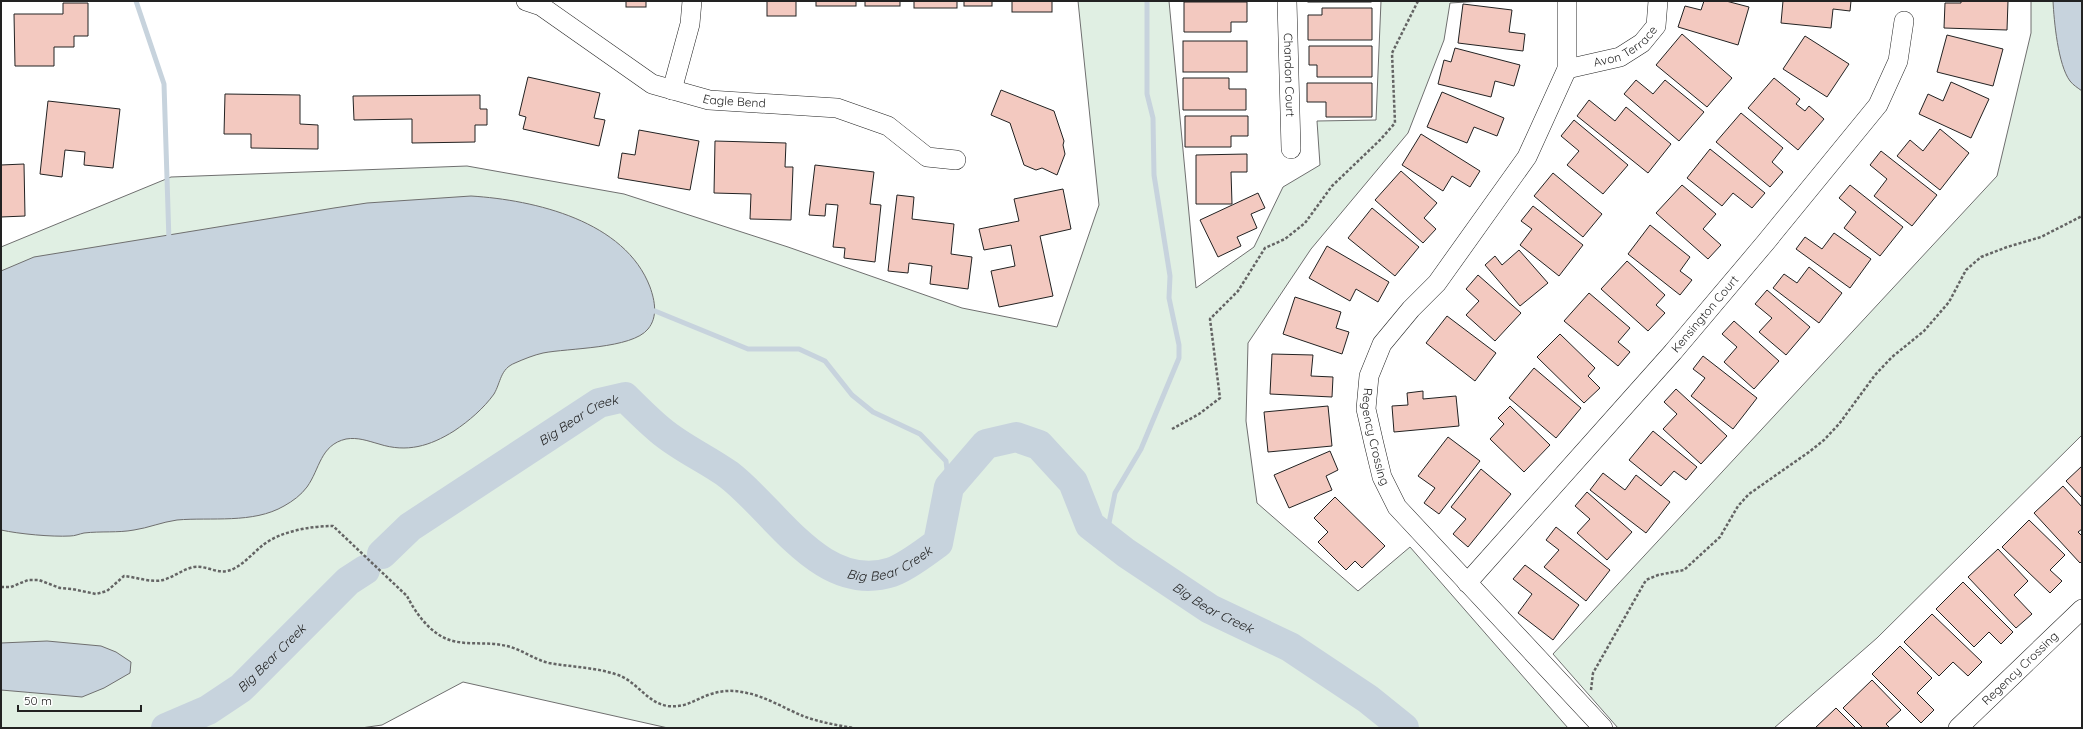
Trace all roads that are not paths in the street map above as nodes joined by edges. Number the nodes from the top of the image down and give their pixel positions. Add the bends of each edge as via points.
1 (526, 1) edge
2 (692, 1) edge
3 (1287, 1) edge
4 (1567, 1) edge
5 (1658, 1) edge
6 (1904, 22) dead end
7 (1567, 69) junction
8 (672, 90) junction
9 (1291, 149) dead end
10 (956, 160) dead end
11 (1467, 583) junction
12 (2082, 609) edge
13 (1603, 728) edge
14 (1958, 728) edge

1 - 8 street, Eagle Bend via 541,6 652,84
2 - 8 street via 690,24
3 - 9 street, Chandon Court
4 - 7 street, Regency Crossing
5 - 7 street, Avon Terrace via 1656,26 1642,43 1620,57
6 - 11 street, Kensington Court via 1898,61 1878,105 1673,352
7 - 11 street, Regency Crossing via 1527,157 1437,283 1382,344 1369,376 1366,409 1382,477 1397,508
8 - 10 street, Eagle Bend via 709,100 837,108 888,126 927,157
11 - 13 street, Regency Crossing
12 - 14 street, Regency Crossing

